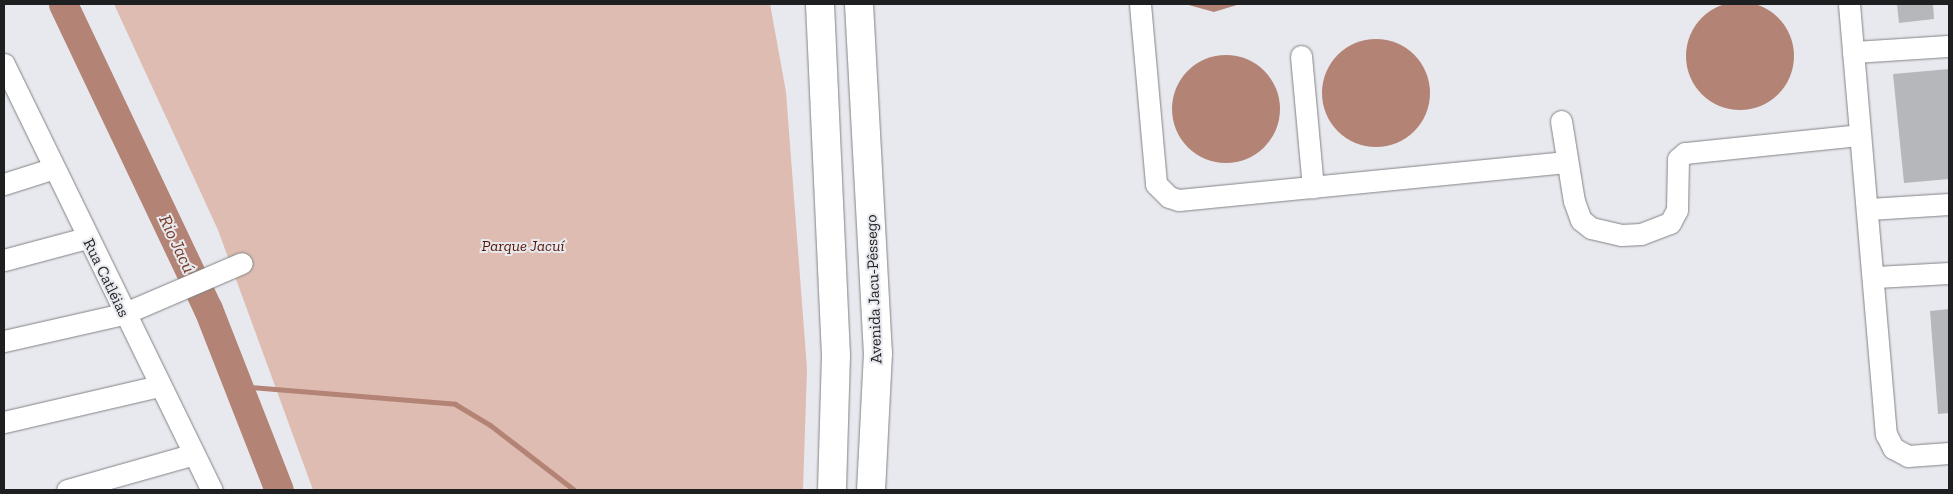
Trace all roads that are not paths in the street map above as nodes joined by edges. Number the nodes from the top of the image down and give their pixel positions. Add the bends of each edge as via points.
1 (802, 4) edge
2 (820, 4) edge
3 (858, 4) edge
4 (878, 4) edge
5 (1140, 4) edge
6 (1849, 4) edge
7 (1949, 46) edge
8 (1853, 52) junction
9 (1301, 56) dead end
10 (4, 64) edge
11 (866, 88) junction
12 (827, 93) junction
13 (12, 98) edge
14 (1561, 121) dead end
15 (1860, 135) junction
16 (1566, 162) junction
17 (54, 168) junction
18 (4, 184) edge
19 (1313, 187) junction
20 (1949, 204) edge
21 (1869, 209) junction
22 (86, 238) junction
23 (4, 260) edge
24 (239, 264) dead end
25 (1949, 273) edge
26 (1876, 277) junction
27 (123, 314) junction
28 (4, 341) edge
29 (159, 386) junction
30 (4, 422) edge
31 (1949, 453) edge
32 (194, 454) junction
33 (67, 490) edge
34 (212, 490) edge
35 (832, 490) edge
36 (871, 490) edge

1 - 12 highway via 807,54
2 - 12 highway
3 - 11 highway, Avenida Jacu-Pêssego
4 - 11 highway via 877,58
5 - 19 street via 1156,184 1161,192 1178,200
6 - 8 street
7 - 8 street
8 - 15 street
9 - 19 street
10 - 13 street, Rua Catléias
11 - 36 highway, Avenida Jacu-Pêssego via 878,352
12 - 35 highway via 836,355
13 - 17 street, Rua Catléias
14 - 16 street
15 - 16 street via 1682,154 1678,159 1677,210 1670,223 1641,234 1603,232 1581,220
15 - 21 street
16 - 19 street
17 - 18 street
17 - 22 street, Rua Catléias
20 - 21 street
21 - 26 street
22 - 23 street
22 - 27 street, Rua Catléias
24 - 27 street
25 - 26 street
26 - 31 street via 1886,434 1893,448 1908,456
27 - 28 street
27 - 29 street, Rua Catléias
29 - 30 street
29 - 32 street, Rua Catléias
32 - 33 street
32 - 34 street, Rua Catléias

